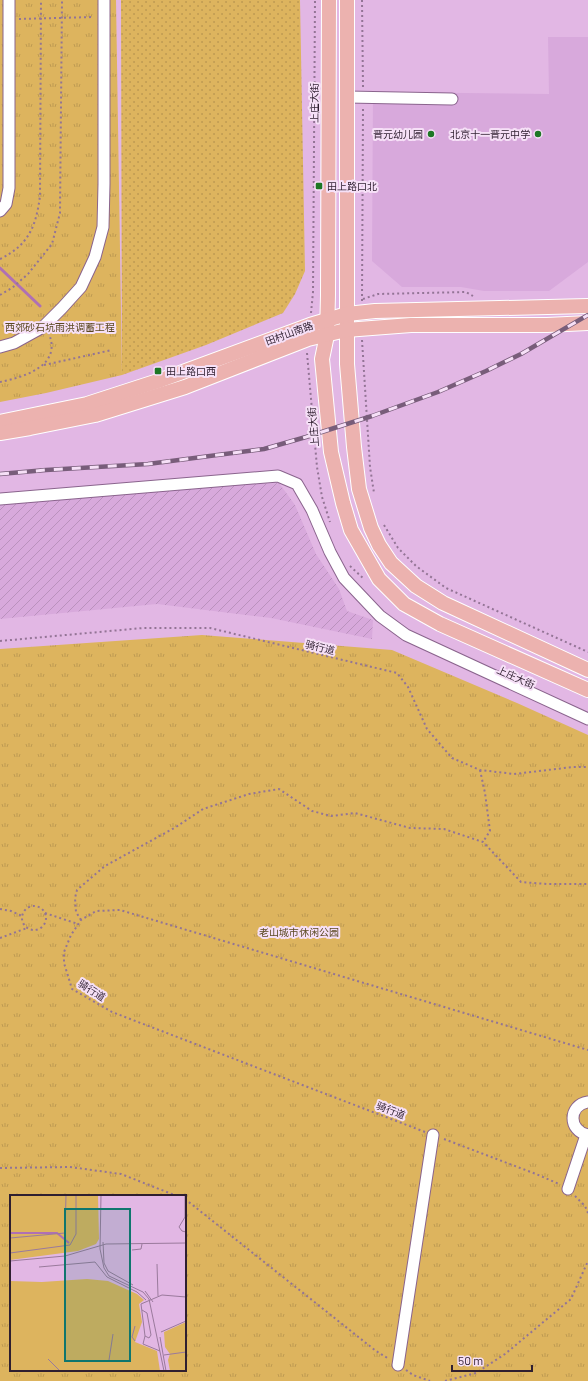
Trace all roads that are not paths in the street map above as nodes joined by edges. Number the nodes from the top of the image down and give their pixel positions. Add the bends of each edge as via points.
1 (9, 0) edge
2 (104, 0) edge
3 (329, 0) edge
4 (347, 0) edge
5 (347, 96) junction
6 (452, 99) dead end
7 (0, 211) edge
8 (588, 306) edge
9 (347, 314) junction
10 (328, 320) junction
11 (588, 323) edge
12 (346, 330) junction
13 (309, 332) junction
14 (327, 334) junction
15 (0, 347) edge
16 (0, 422) edge
17 (0, 433) edge
18 (0, 499) edge
19 (588, 670) edge
20 (588, 690) edge
21 (588, 719) edge
22 (588, 1102) edge
23 (433, 1135) road end
24 (587, 1135) edge
25 (568, 1189) road end
26 (398, 1365) road end

1 - 7 street via 9,188 6,204
2 - 15 street via 103,227 95,257 81,287 43,327 14,343
3 - 10 main road, 上庄大街
4 - 5 main road
5 - 6 street
5 - 9 main road
8 - 9 main road, 田村山南路 via 375,311
9 - 10 main road, 田村山南路
9 - 12 main road
10 - 13 main road, 田村山南路
10 - 14 main road, 上庄大街
11 - 12 main road, 田村山南路 via 411,325
12 - 14 main road, 田村山南路
12 - 19 main road via 347,371 359,489 371,528 391,563 416,586 443,603
13 - 14 main road, 田村山南路
13 - 16 main road, 田村山南路 via 87,404
13 - 17 main road, 田村山南路 via 185,387 95,415
14 - 20 main road, 上庄大街 via 322,359 331,452 351,530 379,579 404,604 440,624
18 - 21 street via 278,476 297,484 344,578 380,616 406,634
22 - 24 street via 576,1108 572,1118 576,1129
23 - 26 street
24 - 25 street

